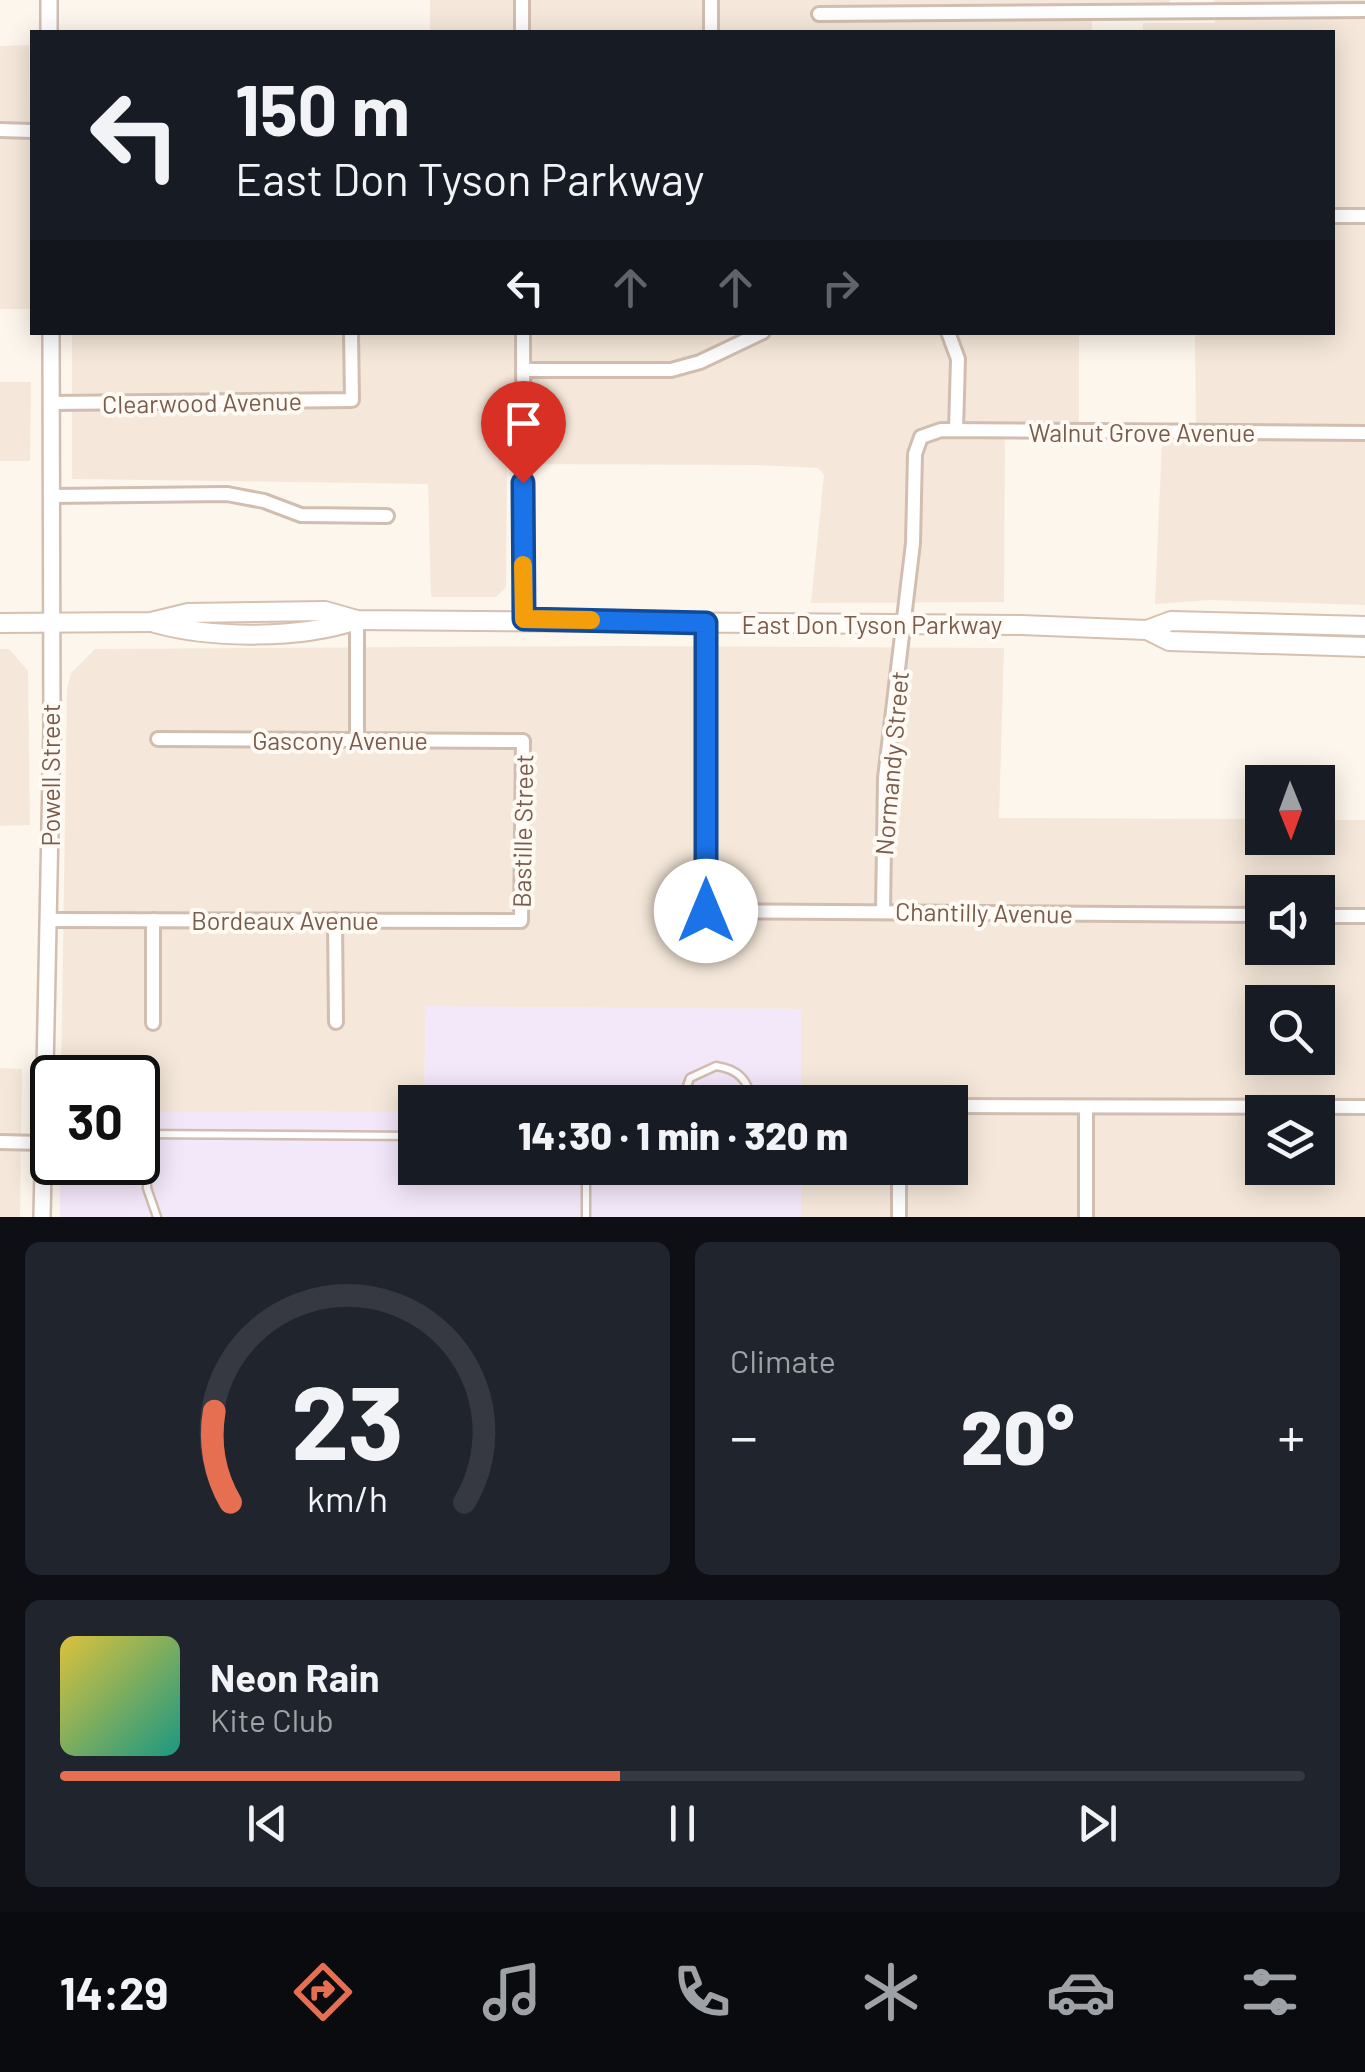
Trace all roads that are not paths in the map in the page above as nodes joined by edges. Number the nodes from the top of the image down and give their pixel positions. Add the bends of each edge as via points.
1 (49, 0) edge
2 (522, 0) edge
3 (711, 0) edge
4 (1051, 5) edge
5 (1365, 10) edge
6 (819, 14) dead end
7 (49, 30) edge
8 (522, 30) edge
9 (712, 30) edge
10 (0, 130) edge
11 (30, 131) edge
12 (1335, 216) edge
13 (1365, 216) edge
14 (51, 335) edge
15 (351, 335) edge
16 (523, 335) edge
17 (951, 335) edge
18 (728, 339) edge
19 (523, 370) junction
20 (52, 403) junction
21 (956, 430) junction
22 (1365, 433) edge
23 (921, 436) joint
24 (51, 496) junction
25 (387, 516) dead end
26 (524, 619) junction
27 (357, 620) junction
28 (0, 623) edge
29 (50, 623) junction
30 (706, 623) junction
31 (904, 625) junction
32 (1365, 626) edge
33 (1147, 630) junction
34 (1365, 646) edge
35 (158, 739) dead end
36 (357, 740) junction
37 (523, 741) joint
38 (882, 911) junction
39 (1245, 915) edge
40 (1335, 916) edge
41 (1365, 916) edge
42 (50, 920) junction
43 (152, 920) junction
44 (335, 920) junction
45 (521, 921) joint
46 (336, 1022) dead end
47 (153, 1023) dead end
48 (48, 1055) edge
49 (687, 1085) edge
50 (746, 1085) edge
51 (968, 1106) edge
52 (1086, 1106) junction
53 (1365, 1107) edge
54 (160, 1134) edge
55 (398, 1136) edge
56 (30, 1139) edge
57 (0, 1142) edge
58 (44, 1185) edge
59 (147, 1185) edge
60 (586, 1185) edge
61 (899, 1185) edge
62 (42, 1217) edge
63 (157, 1217) edge
64 (586, 1217) edge
65 (899, 1217) edge
66 (1086, 1217) edge

1 - 7 street
2 - 8 street
3 - 9 street
4 - 5 street
4 - 6 street
10 - 11 street
12 - 13 street
14 - 20 street, Powell Street
15 - 20 street, Clearwood Avenue via 352,400
16 - 19 street
17 - 21 street
18 - 19 street via 700,362 671,370
19 - 26 street
20 - 24 street, Powell Street
21 - 22 street, Walnut Grove Avenue
21 - 23 street, Walnut Grove Avenue
23 - 31 street, Normandy Street
24 - 25 street via 227,494 301,515
24 - 29 street, Powell Street
26 - 27 main road, East Don Tyson Parkway
26 - 30 main road, East Don Tyson Parkway
27 - 29 main road, East Don Tyson Parkway via 325,611
27 - 36 street
28 - 29 main road, East Don Tyson Parkway
29 - 42 street, Powell Street
30 - 31 main road, East Don Tyson Parkway
30 - 38 street, Chantilly Avenue via 706,911
31 - 33 main road, East Don Tyson Parkway
31 - 38 street, Normandy Street via 885,778
32 - 33 main road, East Don Tyson Parkway via 1171,621
33 - 34 main road, East Don Tyson Parkway via 1169,642
35 - 36 street, Gascony Avenue
36 - 37 street, Gascony Avenue
37 - 45 street, Bastille Street
38 - 39 street, Chantilly Avenue
40 - 41 street
42 - 43 street, Bordeaux Avenue
42 - 48 street, Powell Street
43 - 44 street, Bordeaux Avenue
43 - 47 street
44 - 45 street, Bordeaux Avenue
44 - 46 street
49 - 50 lane via 716,1066 735,1071
51 - 52 street
52 - 53 street
52 - 66 street
54 - 55 lane
56 - 57 street
58 - 62 street, Powell Street
59 - 63 lane
60 - 64 lane
61 - 65 street

